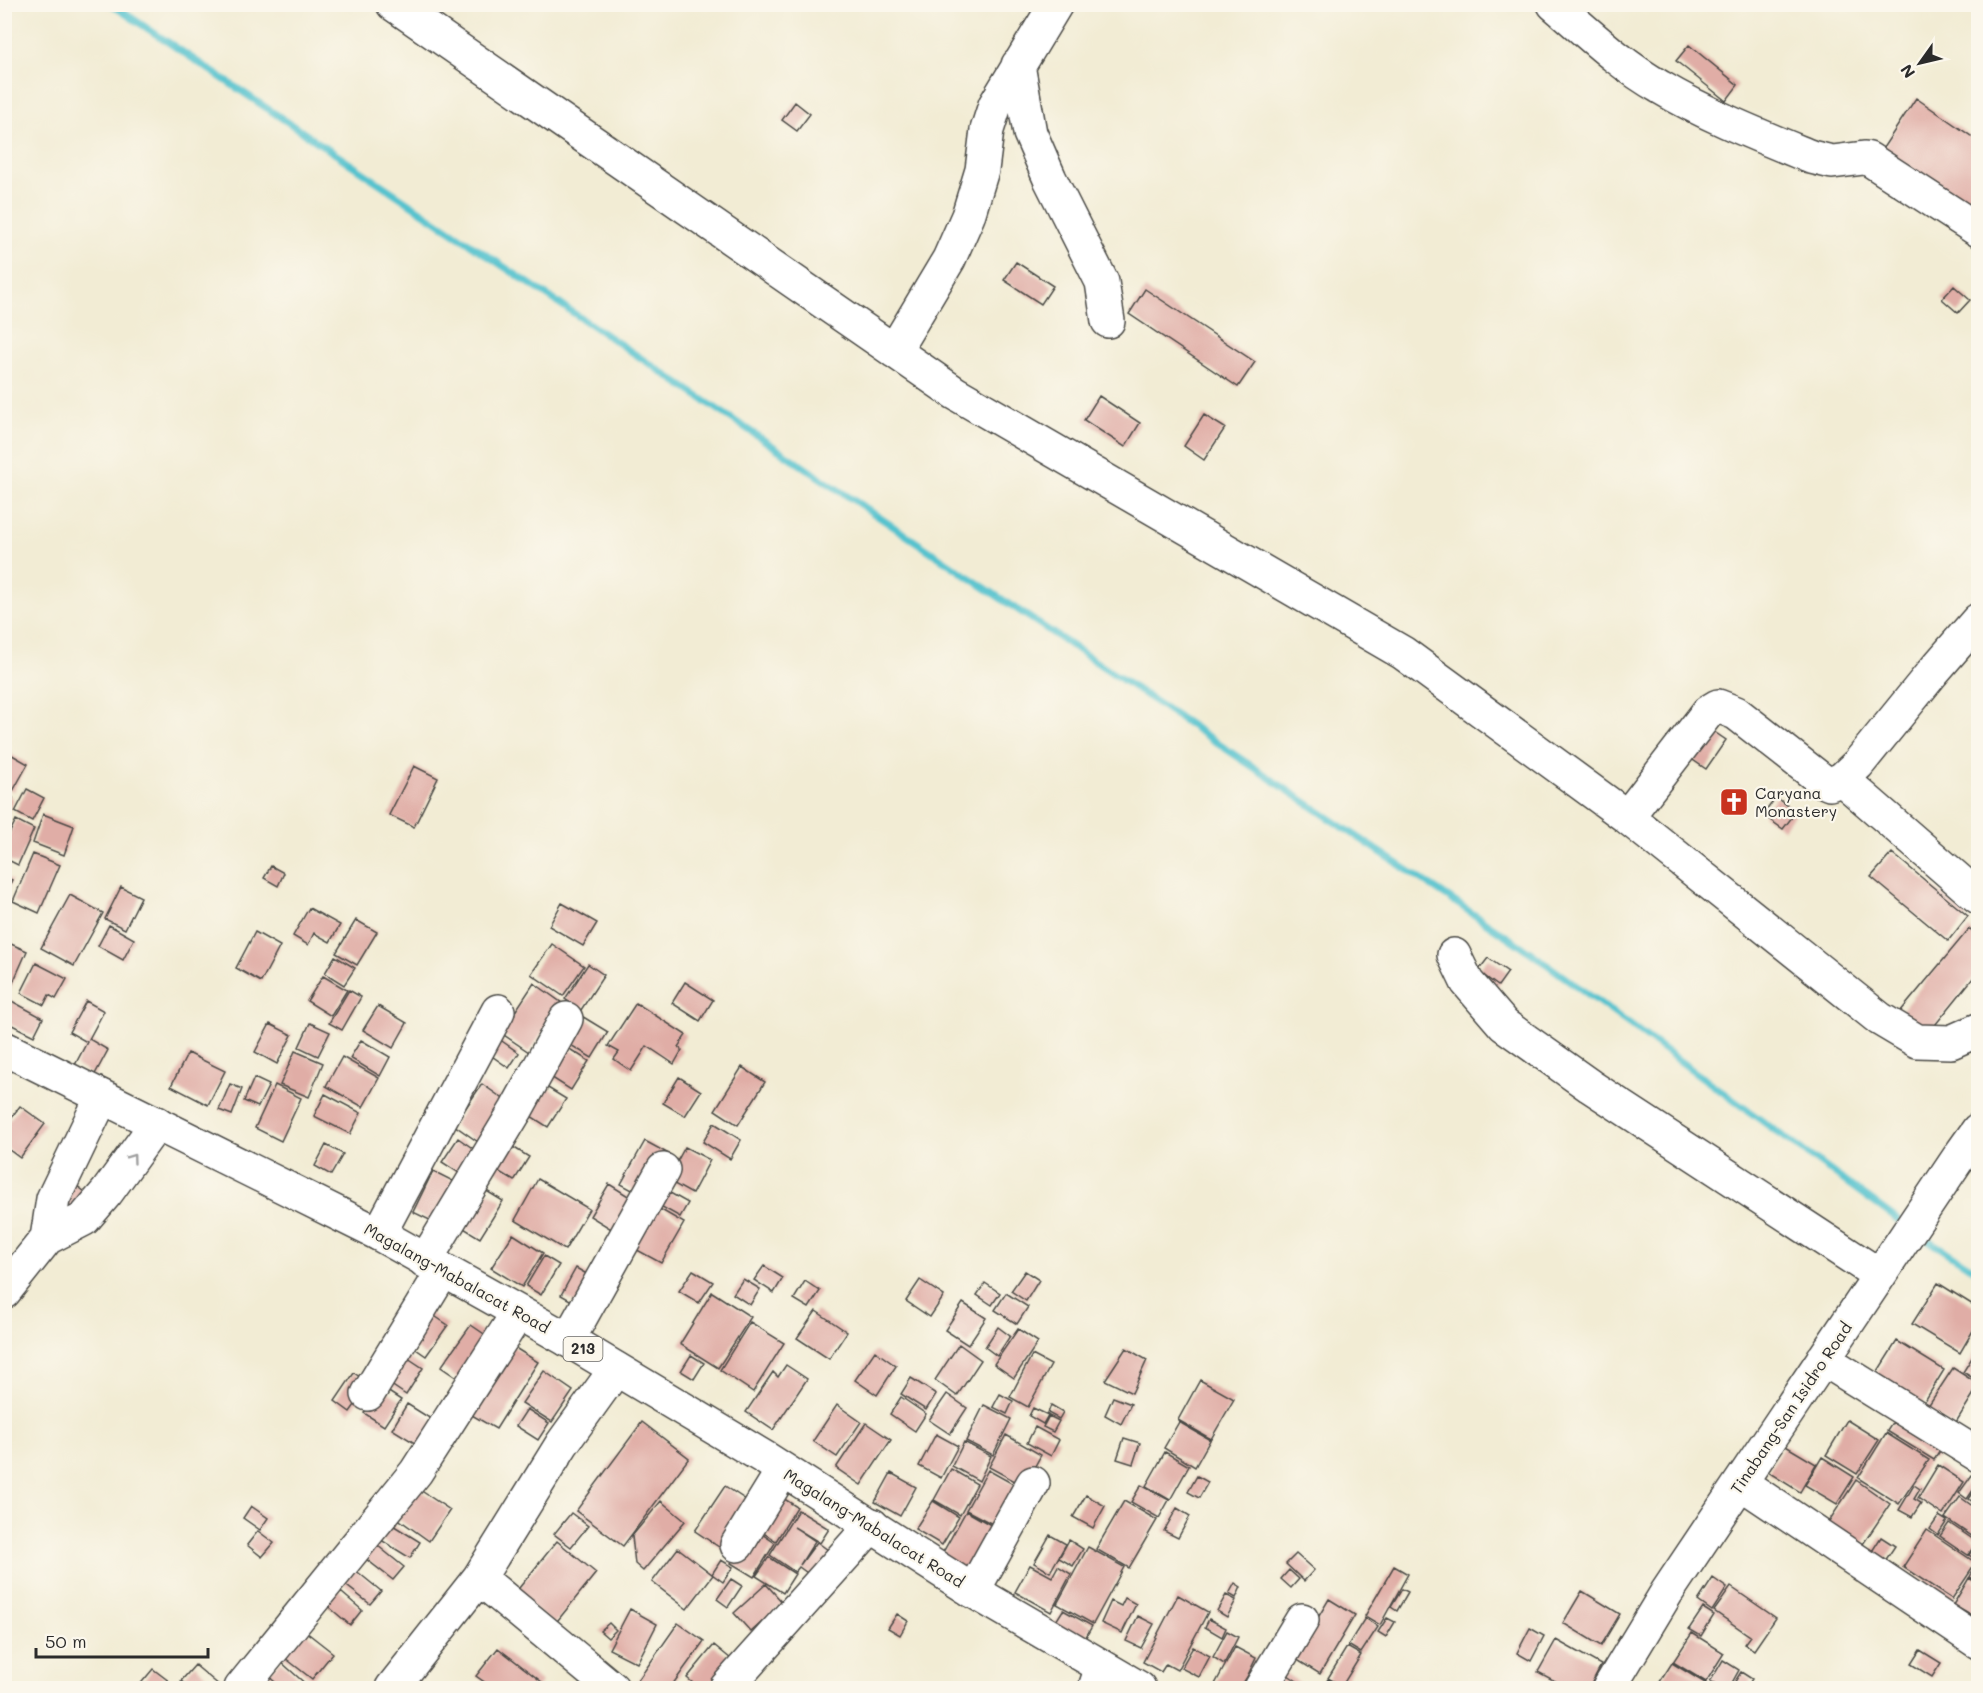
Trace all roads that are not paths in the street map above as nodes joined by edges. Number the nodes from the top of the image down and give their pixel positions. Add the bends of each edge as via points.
1 (393, 4) edge
2 (1056, 4) edge
3 (1554, 4) edge
4 (1018, 65) junction
5 (1978, 230) edge
6 (1108, 321) dead end
7 (894, 351) junction
8 (1978, 620) edge
9 (1842, 779) junction
10 (1627, 817) junction
11 (1978, 897) edge
12 (1454, 955) dead end
13 (498, 1011) dead end
14 (567, 1019) dead end
15 (1978, 1030) edge
16 (4, 1048) edge
17 (102, 1097) junction
18 (157, 1124) junction
19 (1978, 1130) edge
20 (68, 1168) junction
21 (663, 1170) dead end
22 (107, 1192) junction
23 (379, 1234) junction
24 (47, 1238) junction
25 (434, 1266) junction
26 (1880, 1275) junction
27 (4, 1292) edge
28 (518, 1313) junction
29 (568, 1340) junction
30 (1823, 1359) junction
31 (616, 1369) junction
32 (368, 1394) dead end
33 (1978, 1455) edge
34 (783, 1470) junction
35 (1033, 1483) dead end
36 (1741, 1483) junction
37 (872, 1526) junction
38 (737, 1545) dead end
39 (479, 1578) junction
40 (973, 1591) junction
41 (1302, 1620) dead end
42 (1978, 1642) edge
43 (1098, 1678) edge
44 (394, 1688) edge
45 (241, 1689) edge
46 (612, 1689) edge
47 (726, 1689) edge
48 (1139, 1689) edge
49 (1261, 1689) edge
50 (1609, 1689) edge

1 - 7 street
2 - 4 street
3 - 5 street via 1659,87 1811,158 1832,162 1869,159
4 - 6 street via 1030,133 1102,282
4 - 7 street via 995,105 968,216 949,259
7 - 10 street via 966,399 1403,653
8 - 9 street
9 - 10 street via 1830,784 1822,781 1736,713 1718,706 1708,712
9 - 11 street
10 - 15 street via 1880,1019 1917,1041 1952,1042
12 - 26 street via 1467,982 1504,1025 1590,1086
13 - 23 street
14 - 25 street
16 - 17 street, Magalang-Mabalacat Road / 213
17 - 18 street, Magalang-Mabalacat Road / 213
17 - 20 street
22 -> 18 street
18 - 23 street, Magalang-Mabalacat Road / 213
19 - 26 street, Tinabang-San Isidro Road
20 - 22 street
20 - 24 street via 53,1199
21 - 29 street
22 - 24 street via 84,1219
23 - 25 street, Magalang-Mabalacat Road / 213
24 - 27 street
25 - 28 street, Magalang-Mabalacat Road / 213
25 - 32 street
26 - 30 street, Tinabang-San Isidro Road
28 - 29 street, Magalang-Mabalacat Road / 213
28 - 45 street via 416,1472
29 - 31 street, Magalang-Mabalacat Road / 213
30 - 33 street
30 - 36 street, Tinabang-San Isidro Road
31 - 34 street, Magalang-Mabalacat Road / 213
31 - 39 street via 562,1444
34 - 37 street, Magalang-Mabalacat Road / 213
34 - 38 street
35 - 40 street
36 - 42 street
36 - 50 street, Tinabang-San Isidro Road via 1667,1592
37 - 40 street, Magalang-Mabalacat Road / 213
37 - 47 street
39 - 44 street
39 - 46 street
40 - 43 street, Magalang-Mabalacat Road / 213
41 - 49 street
43 - 48 street, Magalang-Mabalacat Road / 213

